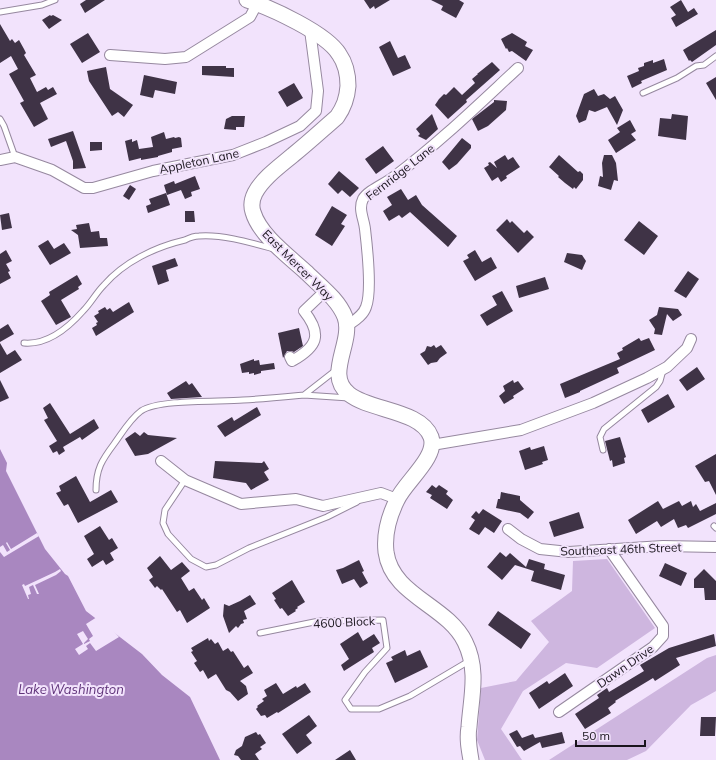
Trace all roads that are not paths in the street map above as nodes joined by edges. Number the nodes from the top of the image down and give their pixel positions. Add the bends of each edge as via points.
1 (55, 0) edge
2 (252, 2) edge
3 (0, 12) edge
4 (310, 30) junction
5 (110, 55) dead end
6 (716, 56) edge
7 (518, 68) dead end
8 (643, 93) dead end
9 (0, 119) edge
10 (15, 157) junction
11 (0, 160) edge
12 (284, 252) junction
13 (325, 291) junction
14 (347, 326) junction
15 (690, 339) dead end
16 (24, 343) dead end
17 (290, 356) dead end
18 (338, 369) junction
19 (663, 369) junction
20 (304, 395) junction
21 (356, 398) junction
22 (432, 445) junction
23 (603, 450) dead end
24 (161, 461) dead end
25 (185, 480) junction
26 (96, 490) dead end
27 (365, 498) junction
28 (397, 499) junction
29 (508, 529) dead end
30 (716, 547) edge
31 (609, 549) junction
32 (260, 633) dead end
33 (471, 660) junction
34 (559, 712) dead end
35 (471, 760) edge

1 - 3 lane via 42,5
2 - 4 street, East Mercer Way via 265,6
2 - 5 street via 250,17 186,57 165,59
4 - 10 street, Appleton Lane via 318,91 316,111 300,126 266,142 233,156 153,171 89,189 52,170
4 - 12 street, East Mercer Way via 322,37 338,53 345,65 348,96 344,108 336,117 274,171 254,195 252,210 261,229
6 - 8 lane via 704,65 696,66 677,78
7 - 14 street, Fernridge Lane via 430,148 363,200 362,215 369,276 367,302 361,314
9 - 10 lane
10 - 11 street
12 - 13 street, East Mercer Way
12 - 16 lane via 222,238 199,236 176,242 150,252 126,266 104,284 84,311 65,328 42,342
13 - 14 street, East Mercer Way via 345,316
13 - 17 street via 304,311 310,318 316,338 303,355 292,362
14 - 18 street, East Mercer Way via 347,337
15 - 19 street via 680,356
18 - 20 lane
18 - 21 street via 340,383 347,393
19 - 22 street via 593,403 521,430
19 - 23 lane via 656,387 604,429 600,437
20 - 21 lane
20 - 26 lane via 169,403 147,408 127,425 100,462
21 - 22 street via 414,419 431,437
22 - 28 street via 425,462
24 - 25 street
25 - 27 street via 241,504 296,499 323,506
25 - 27 lane via 165,510 163,523 168,534 191,559 206,567 216,566 249,548 327,517
27 - 28 street via 382,493
28 - 33 street via 386,532 388,562 400,581 411,592 450,621 465,642
29 - 31 street, Southeast 46th Street via 540,550 569,552
30 - 31 street, Southeast 46th Street
31 - 34 street, Dawn Drive via 663,626 663,636 652,647
32 - 33 lane, 4600 Block via 319,621 383,620 387,648 345,700 351,709 379,709 410,696
33 - 35 street via 474,683 468,746

